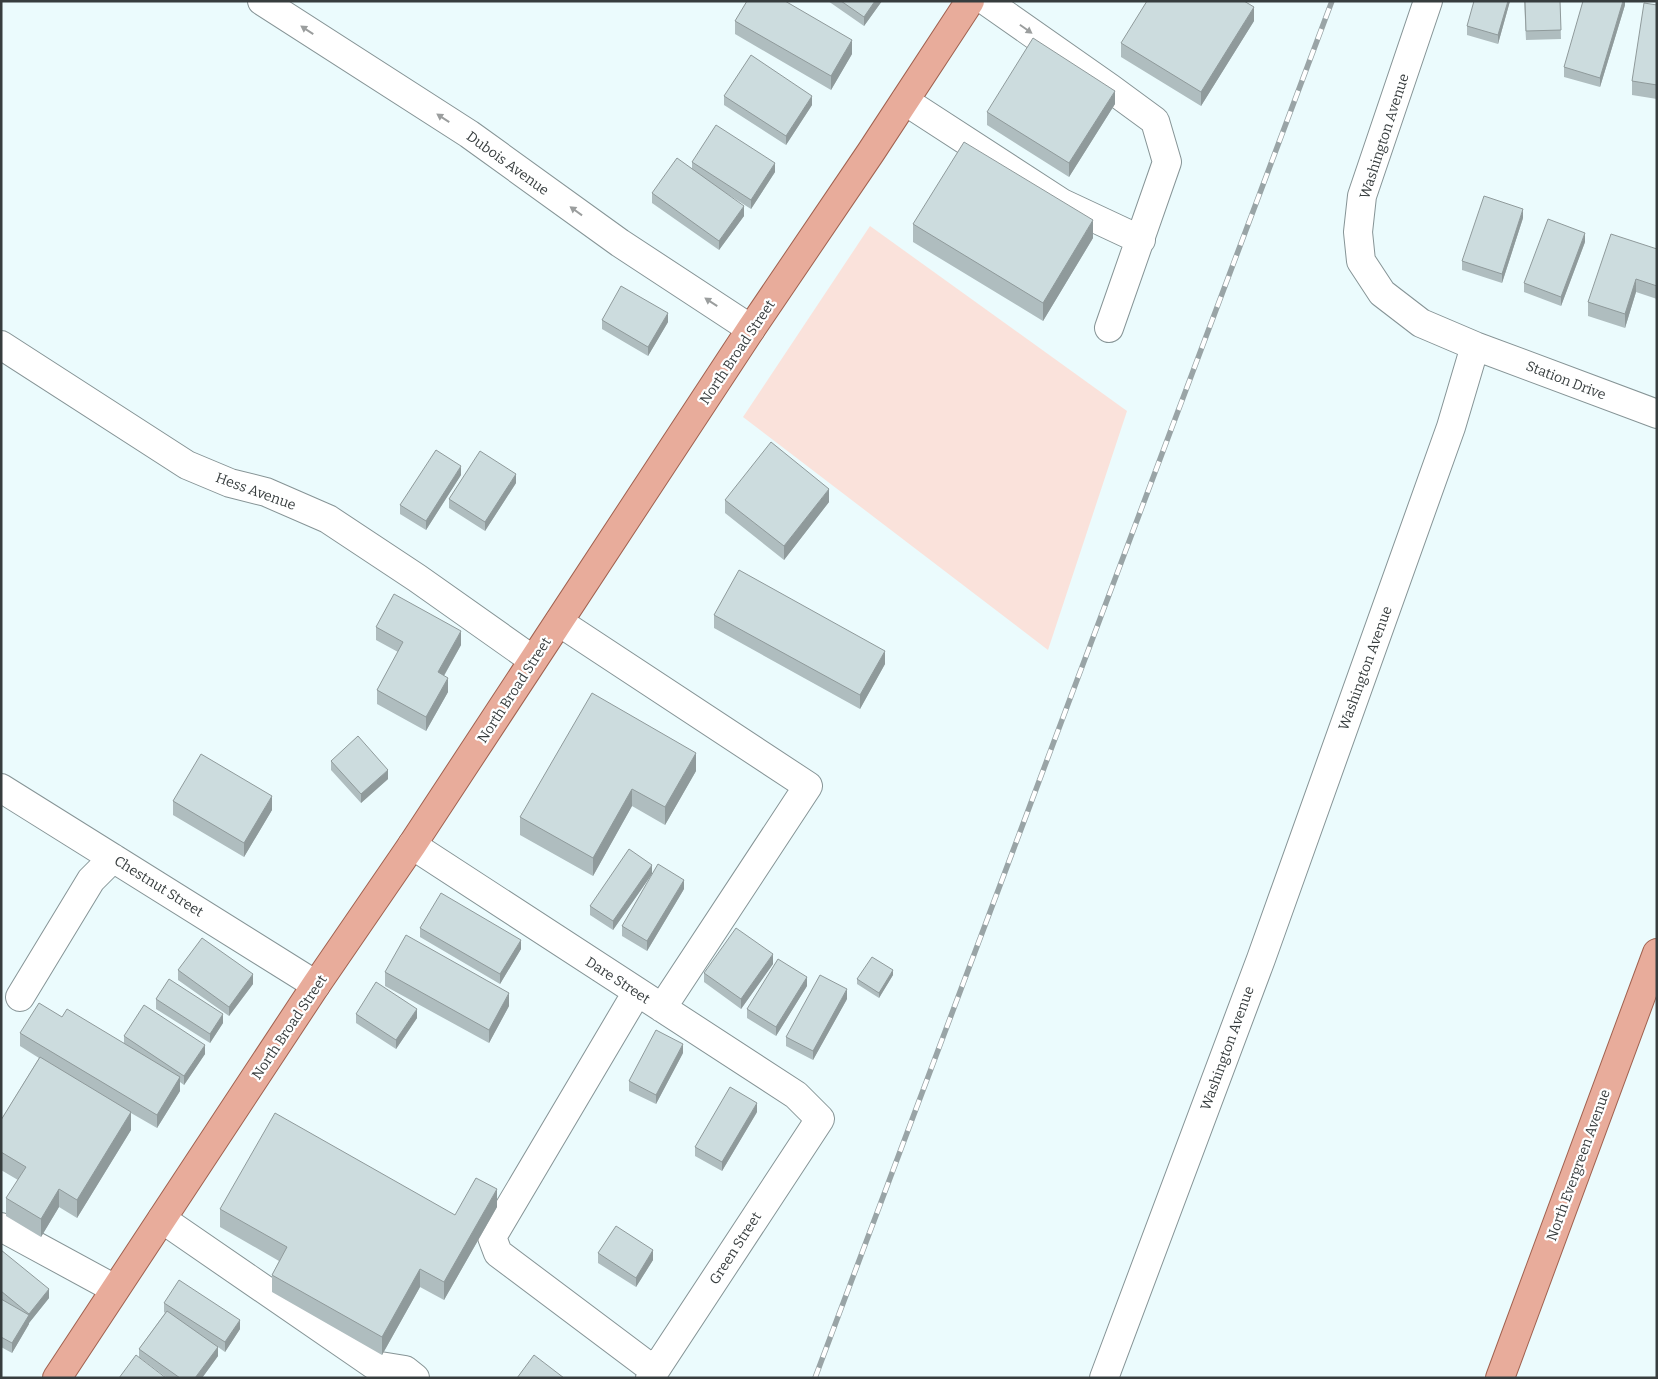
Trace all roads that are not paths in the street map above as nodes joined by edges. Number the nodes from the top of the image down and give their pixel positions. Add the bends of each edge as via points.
1 (262, 1) edge
2 (970, 1) edge
3 (986, 1) edge
4 (1428, 1) edge
5 (904, 101) junction
6 (1141, 240) junction
7 (1109, 328) dead end
8 (751, 329) junction
9 (1, 344) edge
10 (1475, 346) junction
11 (1657, 414) edge
12 (559, 622) junction
13 (534, 660) junction
14 (1, 788) edge
15 (412, 845) junction
16 (113, 858) junction
17 (1657, 952) edge
18 (316, 985) junction
19 (637, 992) junction
20 (20, 997) dead end
21 (662, 1008) junction
22 (820, 1119) joint
23 (162, 1219) junction
24 (1, 1227) edge
25 (115, 1289) junction
26 (652, 1374) edge
27 (57, 1378) edge
28 (415, 1378) edge
29 (1104, 1378) edge
30 (1500, 1378) edge

8 -> 1 street, Dubois Avenue via 620,243 469,134
2 - 5 main road, North Broad Street
3 -> 6 street via 1155,121 1167,162
4 - 10 street, Washington Avenue via 1362,196 1358,232 1362,261 1382,293 1421,323
5 - 6 street via 1062,203
5 - 8 main road, North Broad Street
6 - 7 street
8 - 12 main road, North Broad Street
9 - 13 street, Hess Avenue via 187,465 230,483 266,492 328,519
10 - 11 street, Station Drive
10 - 29 street, Washington Avenue via 1451,427 1264,949
12 - 13 main road, North Broad Street
12 - 21 street via 808,786
13 - 15 main road, North Broad Street
14 - 16 street, Chestnut Street
15 - 18 main road, North Broad Street
15 - 19 street, Dare Street
16 - 18 street, Chestnut Street
16 - 20 street via 91,880
17 - 30 main road, North Evergreen Avenue
18 - 23 main road, North Broad Street
19 - 21 street, Dare Street
19 - 26 street via 492,1237 498,1253
21 - 22 street, Dare Street via 796,1095
22 - 26 street, Green Street
23 - 25 main road, North Broad Street
23 - 28 street via 374,1365 405,1370
24 - 25 street
25 - 27 main road, North Broad Street

